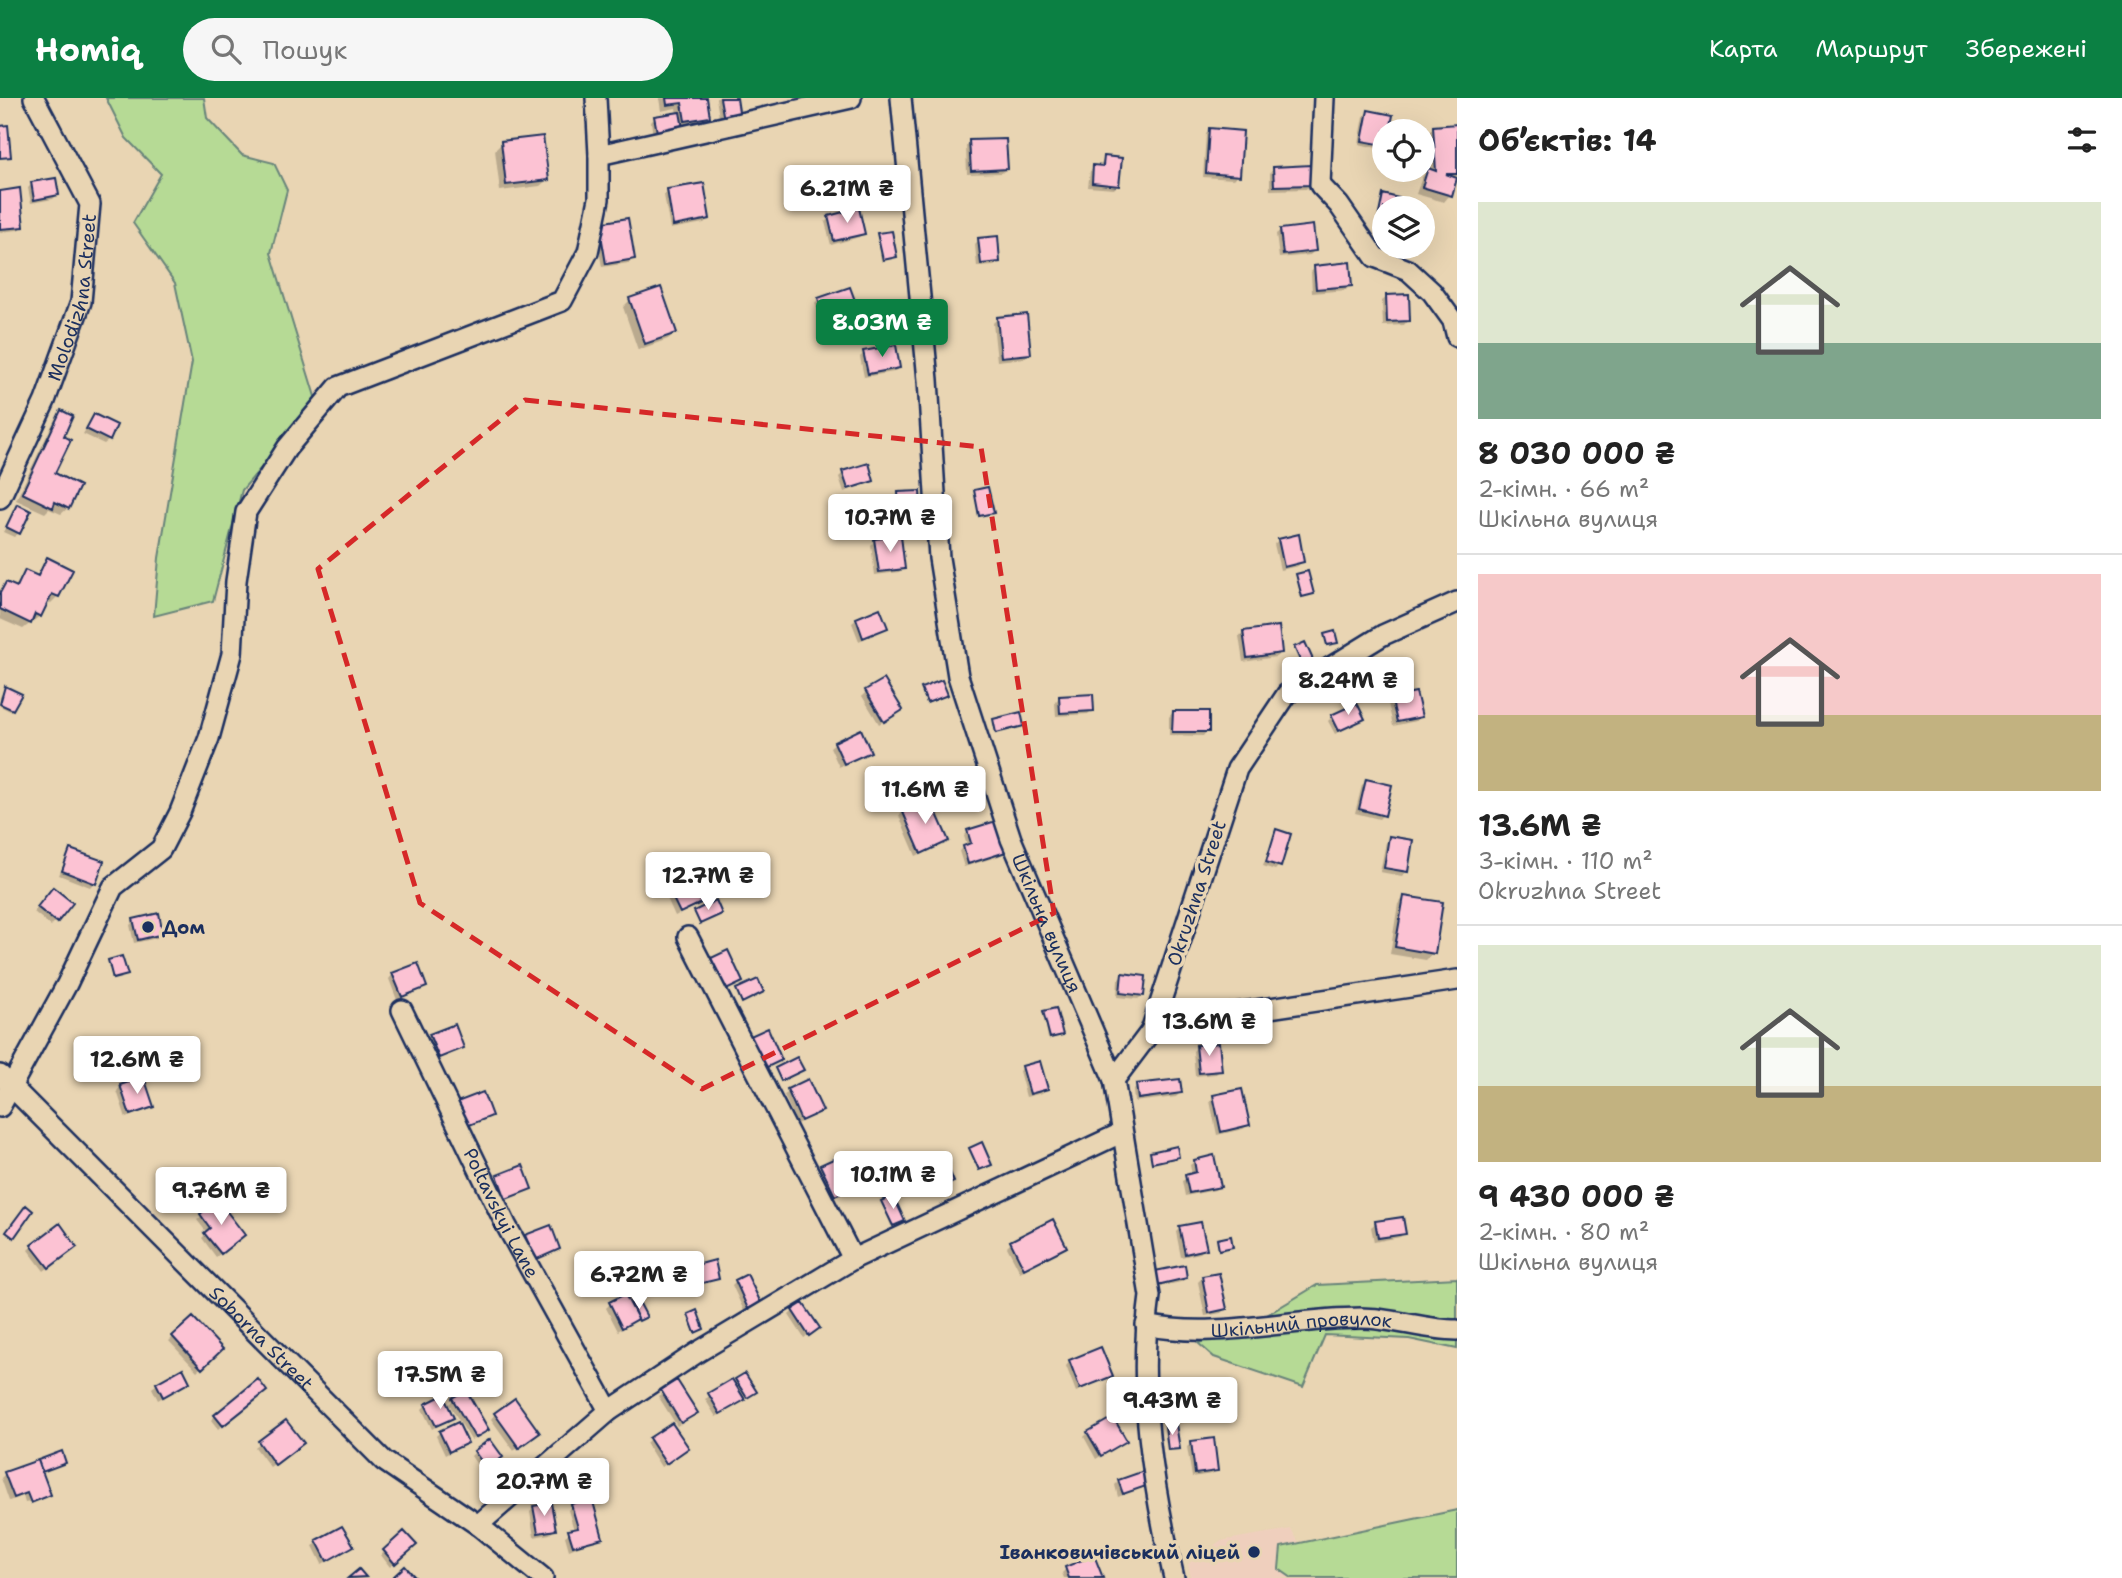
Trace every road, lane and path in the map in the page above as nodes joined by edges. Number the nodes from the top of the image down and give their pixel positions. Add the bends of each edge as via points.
1 (34, 98) edge
2 (596, 98) edge
3 (851, 98) edge
4 (901, 98) edge
5 (1324, 98) edge
6 (598, 155) junction
7 (1457, 337) edge
8 (0, 498) edge
9 (1457, 603) edge
10 (688, 937) dead end
11 (1457, 980) edge
12 (402, 1010) dead end
13 (1151, 1031) junction
14 (1114, 1080) junction
15 (5, 1081) edge
16 (0, 1107) edge
17 (1121, 1133) junction
18 (853, 1259) junction
19 (1146, 1325) junction
20 (1457, 1330) edge
21 (609, 1411) junction
22 (478, 1525) junction
23 (543, 1578) edge
24 (1174, 1578) edge

1 - 8 street, Molodizhna Street via 90,204 81,302 45,401
2 - 6 street
3 - 6 street
4 - 14 street, Шкільна вулиця via 928,380 939,558 958,676 1011,839
5 - 7 street via 1320,185 1376,257 1408,270 1432,292
6 - 15 street via 599,199 588,252 562,301 338,387 288,448 246,512 232,654 209,738 180,812 161,849 113,887 67,984
9 - 13 street, Okruzhna Street via 1383,635 1287,694 1237,769
10 - 18 street
11 - 13 street via 1175,1022
12 - 21 street, Poltavskyi Lane via 506,1225
13 - 14 street, Okruzhna Street
14 - 17 street, Шкільна вулиця
15 - 16 street
15 - 22 street, Soborna Street via 384,1461
17 - 18 street
17 - 19 street, Шкільна вулиця via 1150,1296
18 - 21 street
19 - 20 street, Шкільний провулок via 1175,1331 1219,1330 1364,1318
19 - 24 street, Шкільна вулиця via 1149,1445
21 - 22 street
22 - 23 street, Soborna Street

